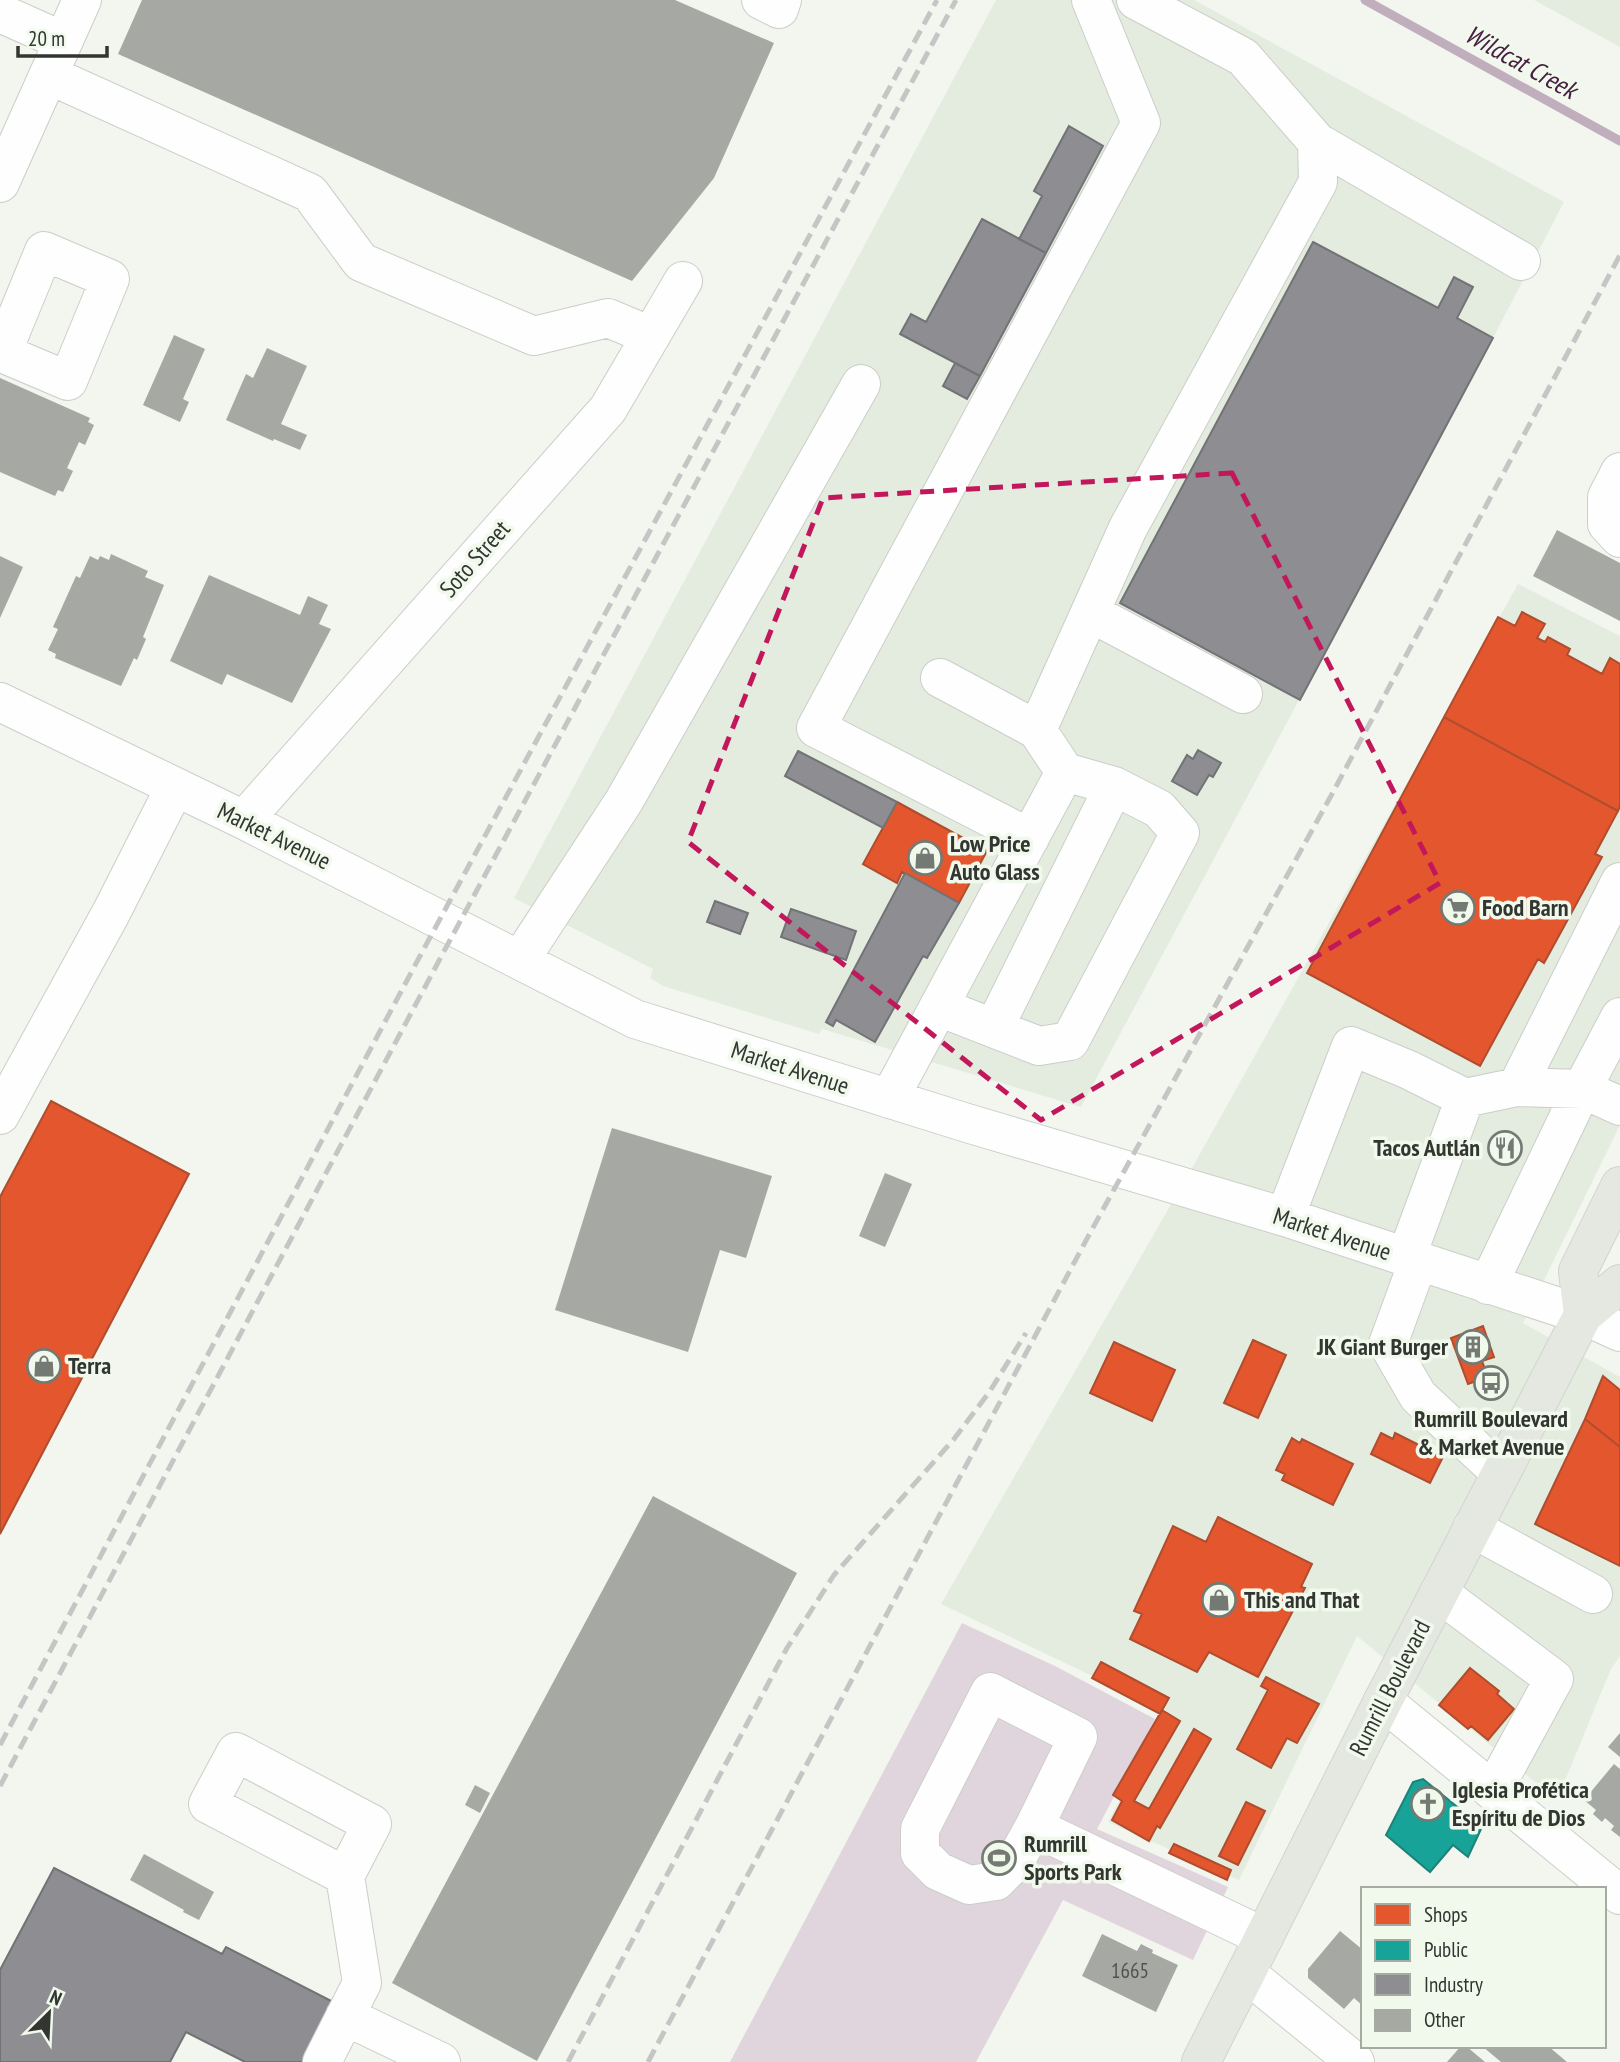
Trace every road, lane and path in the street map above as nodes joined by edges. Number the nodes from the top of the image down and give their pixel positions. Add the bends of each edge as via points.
1 (82, 0) edge
2 (761, 0) edge
3 (782, 0) edge
4 (1091, 0) edge
5 (1136, 0) edge
6 (0, 13) edge
7 (63, 41) junction
8 (49, 75) junction
9 (1317, 142) junction
10 (0, 183) edge
11 (1521, 261) dead end
12 (683, 281) dead end
13 (650, 336) junction
14 (861, 384) dead end
15 (1620, 472) edge
16 (1620, 538) edge
17 (1091, 613) junction
18 (940, 678) dead end
19 (1243, 694) dead end
20 (0, 702) edge
21 (1037, 730) junction
22 (1065, 772) junction
23 (1114, 786) junction
24 (175, 787) junction
25 (244, 820) junction
26 (1030, 838) junction
27 (1620, 882) edge
28 (520, 960) junction
29 (939, 1007) junction
30 (1620, 1017) edge
31 (994, 1028) junction
32 (1517, 1087) junction
33 (1582, 1088) junction
34 (1465, 1098) junction
35 (889, 1099) junction
36 (1620, 1106) edge
37 (0, 1115) edge
38 (1620, 1186) edge
39 (1285, 1217) junction
40 (1412, 1260) junction
41 (1620, 1284) edge
42 (1488, 1285) junction
43 (1583, 1315) junction
44 (1620, 1332) edge
45 (1501, 1473) junction
46 (1472, 1528) junction
47 (1439, 1593) junction
48 (1593, 1594) dead end
49 (1383, 1701) junction
50 (1493, 1791) junction
51 (1034, 1827) junction
52 (345, 1877) dead end
53 (1620, 1895) edge
54 (1264, 1937) junction
55 (1246, 1973) junction
56 (345, 2016) junction
57 (322, 2062) edge
58 (441, 2062) edge
59 (1200, 2062) edge
60 (1355, 2062) edge

1 - 7 street
2 - 3 street via 779,9
4 - 26 street via 1141,123 816,728
5 - 9 street via 1243,57
6 - 7 street
7 - 8 street
8 - 10 street
8 - 13 street via 310,192 361,262 534,337 608,318
9 - 11 street
9 - 17 street via 1318,182 1128,528
12 - 13 street, Soto Street
13 - 25 street, Soto Street via 608,409
14 - 28 street via 624,801
15 - 16 street via 1607,497 1607,524
17 - 19 street
17 - 21 street
18 - 21 street
20 - 24 street, Market Avenue
21 - 22 street
22 - 23 street
22 - 26 street
23 - 31 street
23 - 31 street via 1159,809 1180,834 1070,1041 1039,1046
24 - 25 street, Market Avenue
24 - 37 street
25 - 28 street, Market Avenue
26 - 29 street
27 - 32 street
28 - 35 street, Market Avenue via 635,1019
29 - 31 street
29 - 35 street
30 - 33 street
32 - 33 street
32 - 34 street
33 - 36 street
33 - 42 street
34 - 39 street via 1350,1046
34 - 40 street
35 - 39 street, Market Avenue
38 - 43 main road via 1578,1272
39 - 40 street, Market Avenue
40 - 42 street, Market Avenue
40 - 45 street via 1388,1344 1418,1396
41 - 43 main road, Rumrill Boulevard
42 - 43 street, Market Avenue
43 - 44 street, Market Avenue
43 - 45 main road, Rumrill Boulevard
45 - 46 main road, Rumrill Boulevard
46 - 47 main road, Rumrill Boulevard
46 - 48 street
47 - 49 main road, Rumrill Boulevard
47 - 50 street via 1554,1679
49 - 50 street
49 - 54 main road, Rumrill Boulevard
50 - 53 street
51 - 51 street via 1077,1737 990,1692 920,1829 920,1853 938,1871 969,1885 996,1881 1014,1863
51 - 54 street
52 - 56 street via 362,1983
54 - 55 main road, Rumrill Boulevard
55 - 59 main road, Rumrill Boulevard
55 - 60 street
56 - 57 street
56 - 58 street

